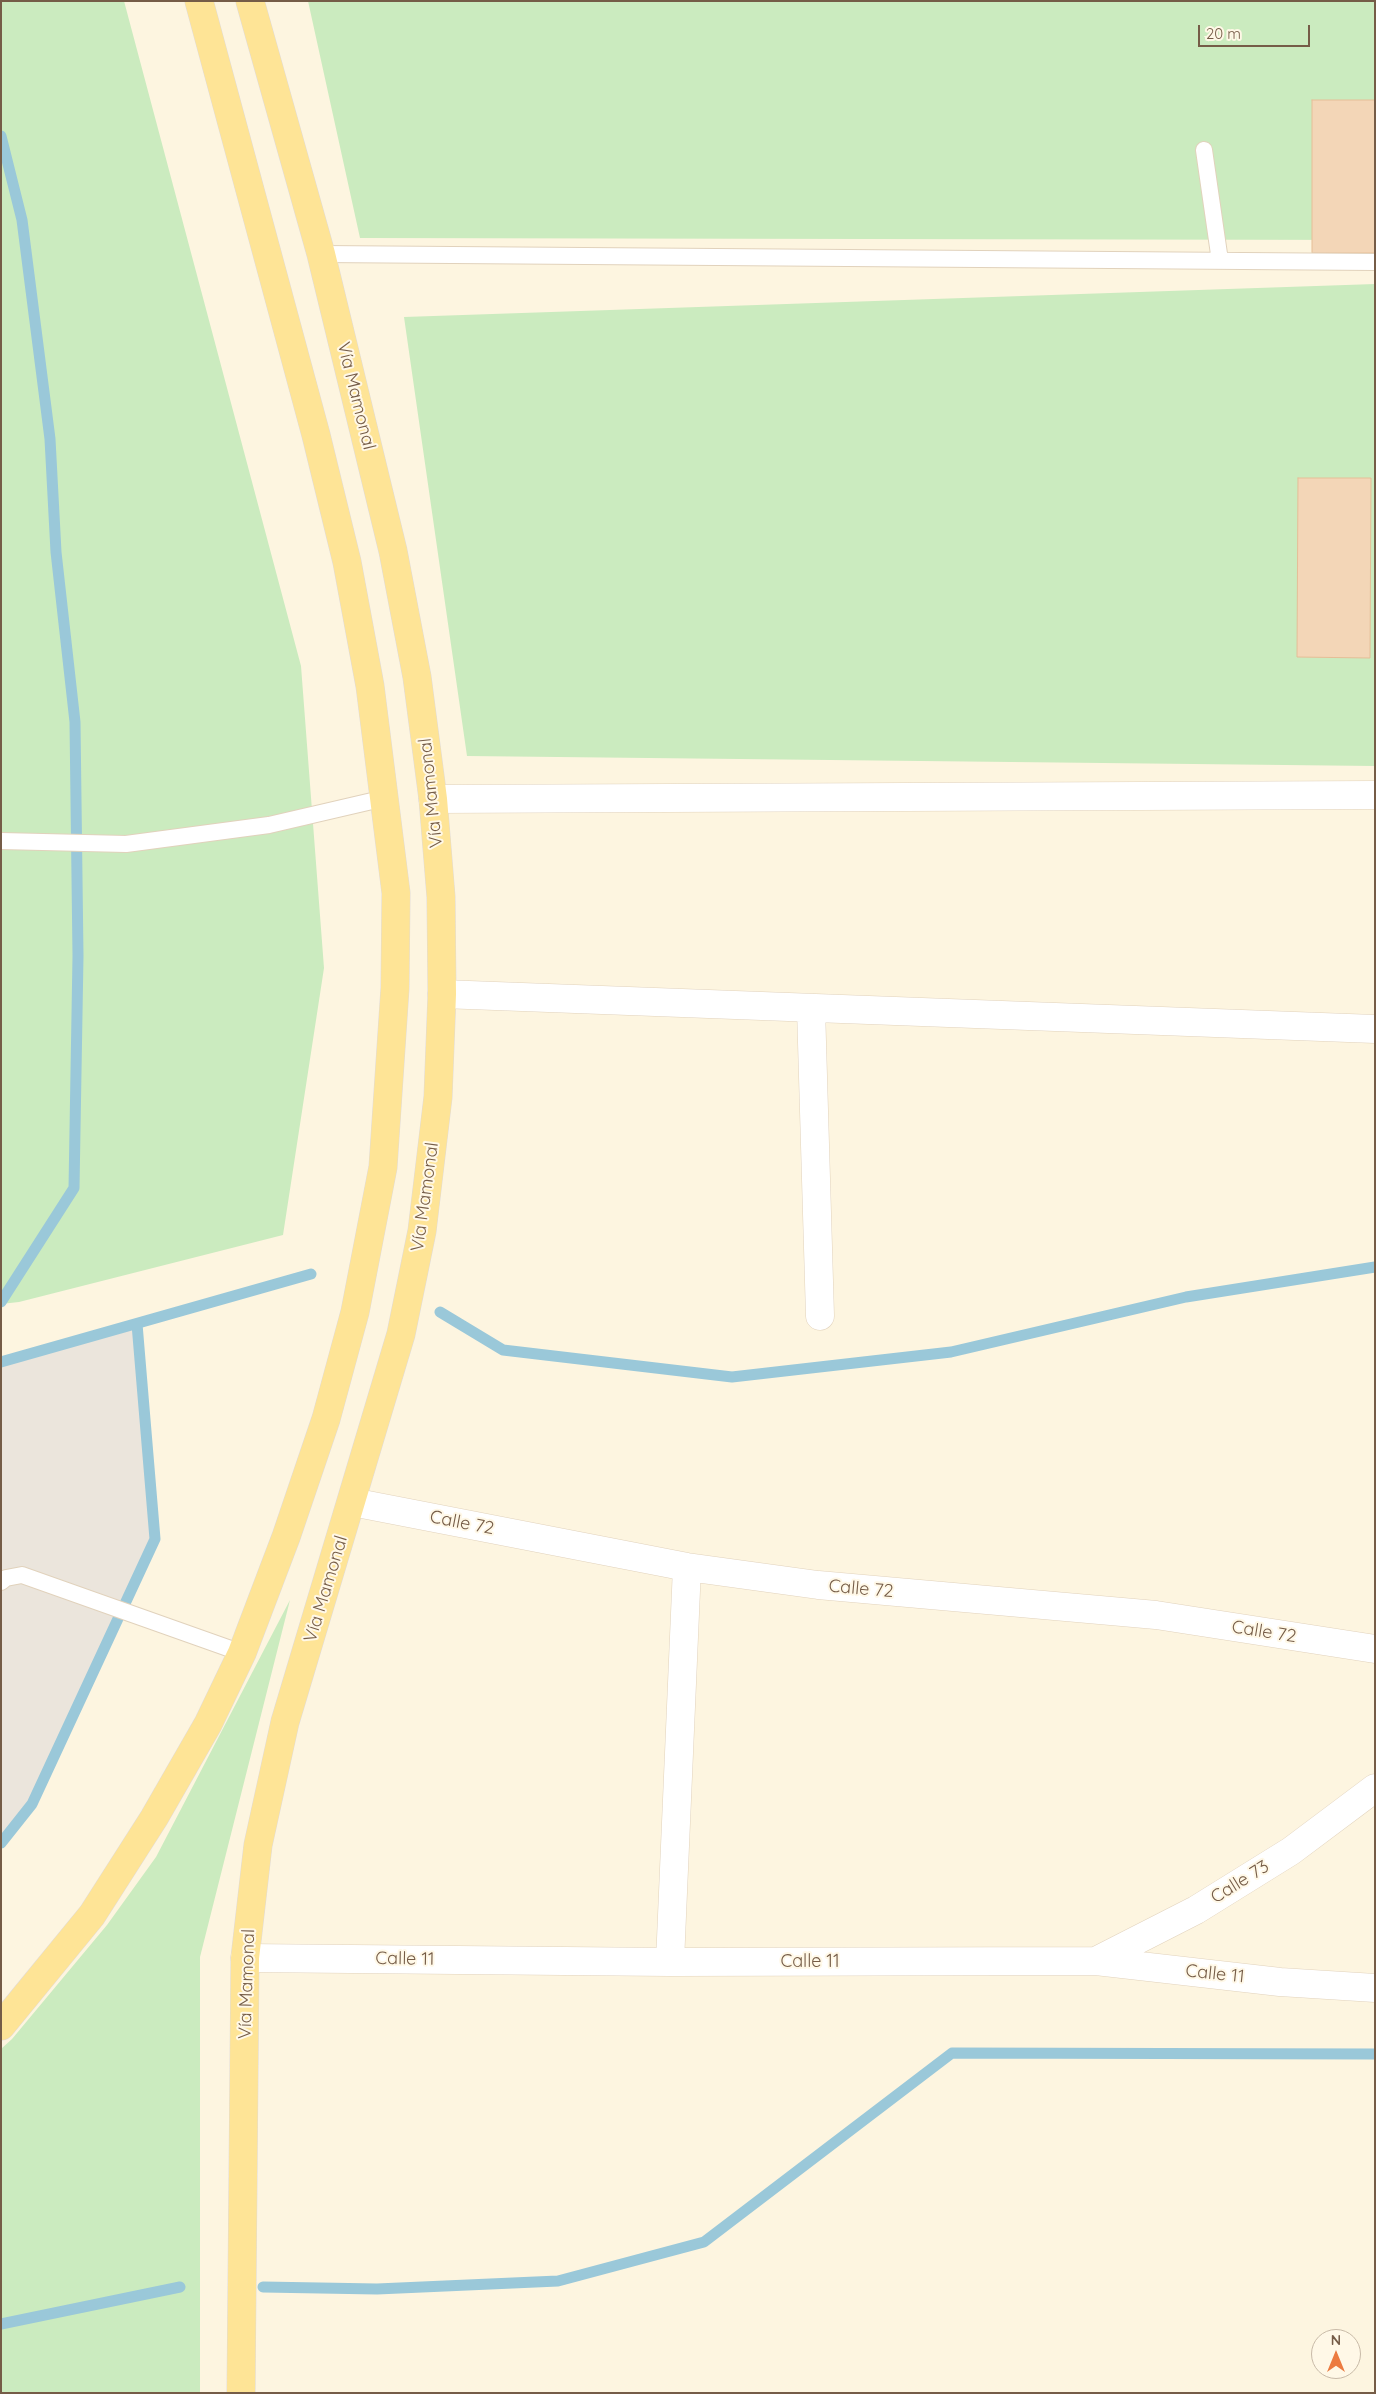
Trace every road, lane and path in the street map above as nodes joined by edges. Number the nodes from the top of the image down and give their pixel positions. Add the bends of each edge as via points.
1 (199, 1) edge
2 (250, 1) edge
3 (1204, 150) dead end
4 (321, 254) junction
5 (1220, 261) junction
6 (1375, 262) edge
7 (1375, 794) edge
8 (385, 798) junction
9 (433, 799) junction
10 (4, 841) edge
11 (442, 994) junction
12 (811, 1008) junction
13 (1375, 1029) edge
14 (820, 1316) dead end
15 (352, 1502) junction
16 (687, 1567) junction
17 (1, 1582) edge
18 (1375, 1649) edge
19 (242, 1653) junction
20 (1375, 1788) edge
21 (245, 1958) junction
22 (1096, 1961) junction
23 (670, 1962) junction
24 (1375, 1988) edge
25 (1, 2026) edge
26 (241, 2393) edge

1 - 8 main road via 347,562 370,686
2 - 4 main road, Vía Mamonal
3 - 5 lane
4 - 5 lane
4 - 9 main road, Vía Mamonal via 393,551 417,677
5 - 6 lane
7 - 9 street
8 - 10 lane via 269,826 126,844
8 - 19 main road via 396,893 395,988 383,1167 355,1312 326,1420
9 - 11 main road, Vía Mamonal via 441,896
11 - 12 street
11 - 15 main road, Vía Mamonal via 438,1097 422,1231 401,1334
12 - 13 street
12 - 14 street
15 - 16 street, Calle 72
15 - 21 main road, Vía Mamonal via 285,1722 258,1845
16 - 18 street, Calle 72 via 827,1586 1156,1615
16 - 23 street
17 - 19 lane via 22,1575
19 - 25 main road via 208,1724 92,1915
20 - 22 street, Calle 73 via 1291,1851 1196,1910
21 - 23 street, Calle 11
21 - 26 main road, Vía Mamonal
22 - 23 street, Calle 11
22 - 24 street, Calle 11 via 1280,1982

